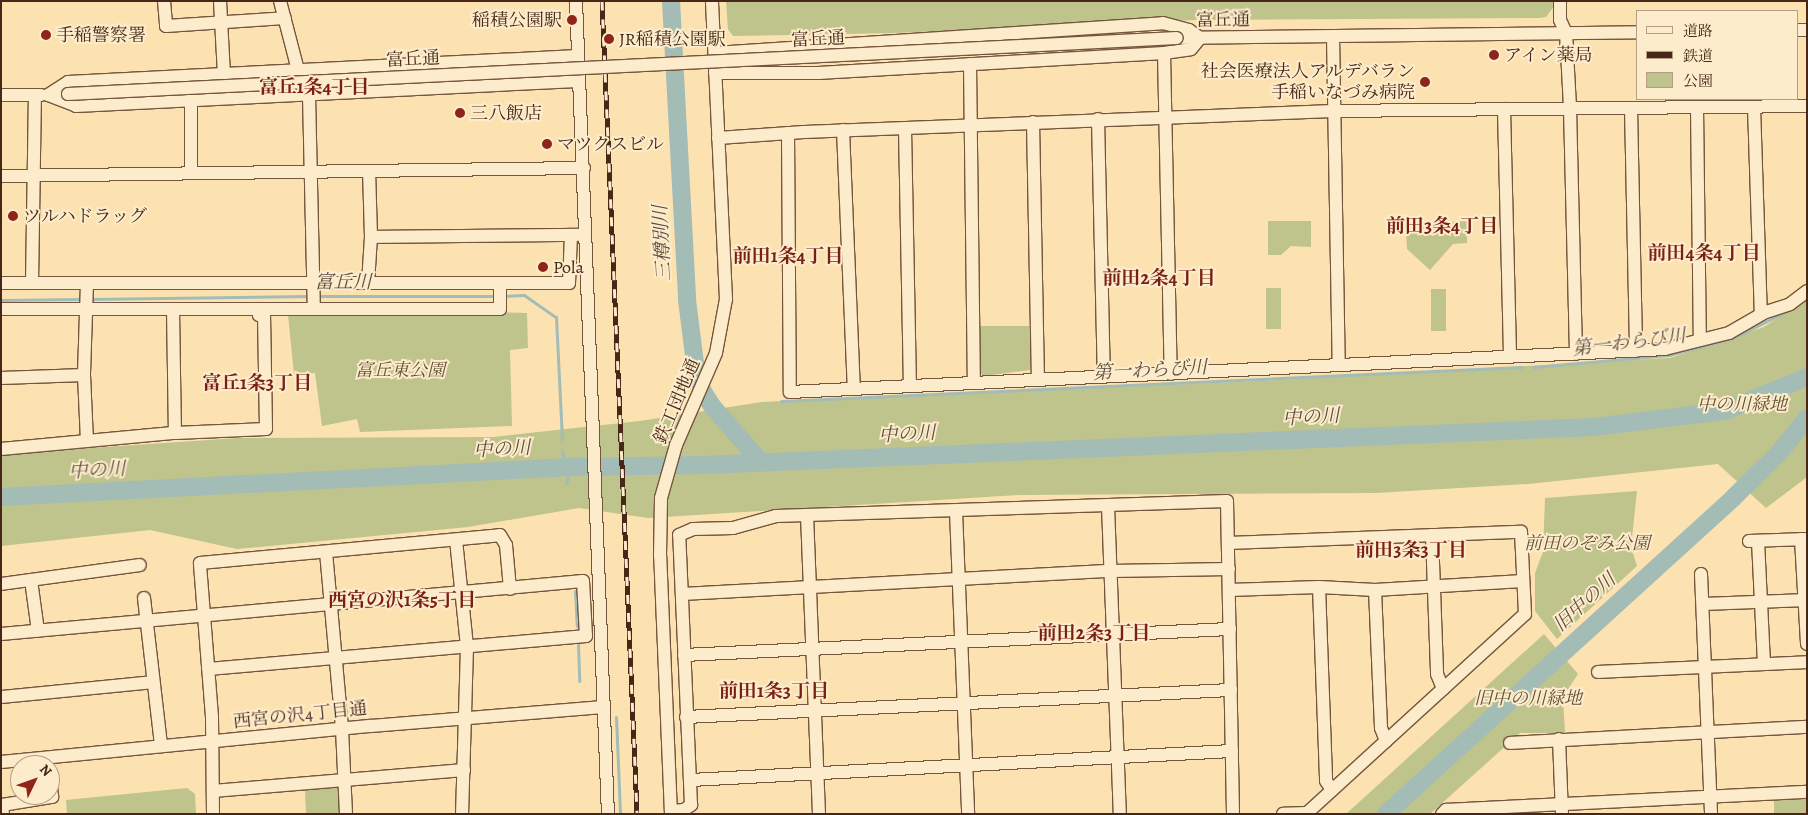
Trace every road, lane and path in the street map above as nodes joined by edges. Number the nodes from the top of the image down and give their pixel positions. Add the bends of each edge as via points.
1 (164, 1) edge
2 (220, 1) edge
3 (280, 1) edge
4 (576, 1) edge
5 (712, 1) edge
6 (1560, 1) edge
7 (285, 18) junction
8 (222, 22) junction
9 (1636, 32) edge
10 (1566, 33) junction
11 (1333, 36) junction
12 (1200, 38) junction
13 (715, 53) junction
14 (1164, 53) junction
15 (577, 56) junction
16 (970, 64) junction
17 (298, 70) junction
18 (715, 73) junction
19 (224, 74) junction
20 (577, 81) junction
21 (35, 95) junction
22 (48, 95) junction
23 (309, 95) junction
24 (1, 96) edge
25 (190, 101) junction
26 (1807, 106) edge
27 (1697, 107) junction
28 (1754, 107) junction
29 (1570, 108) junction
30 (1631, 108) junction
31 (1504, 109) junction
32 (1333, 111) junction
33 (1166, 116) junction
34 (1098, 119) junction
35 (1033, 122) junction
36 (970, 125) junction
37 (905, 128) junction
38 (843, 130) junction
39 (788, 133) junction
40 (718, 138) junction
41 (584, 168) junction
42 (369, 171) junction
43 (312, 172) junction
44 (191, 173) junction
45 (1, 176) edge
46 (34, 176) junction
47 (571, 235) junction
48 (587, 235) junction
49 (371, 237) junction
50 (1, 283) edge
51 (32, 283) junction
52 (368, 283) junction
53 (315, 285) junction
54 (500, 285) junction
55 (87, 286) junction
56 (1807, 291) edge
57 (86, 306) junction
58 (314, 306) junction
59 (1, 309) edge
60 (173, 309) junction
61 (262, 312) junction
62 (1761, 314) junction
63 (1700, 340) junction
64 (1636, 351) junction
65 (1576, 354) junction
66 (1510, 357) junction
67 (1339, 365) junction
68 (1171, 374) junction
69 (84, 376) junction
70 (1104, 377) junction
71 (1, 378) edge
72 (1038, 380) junction
73 (974, 383) junction
74 (910, 386) junction
75 (854, 389) junction
76 (176, 433) junction
77 (87, 441) junction
78 (1, 449) edge
79 (1108, 506) junction
80 (956, 511) junction
81 (807, 515) junction
82 (1432, 535) junction
83 (1804, 539) edge
84 (456, 540) junction
85 (1228, 543) junction
86 (326, 552) junction
87 (140, 565) dead end
88 (1229, 569) junction
89 (1110, 571) junction
90 (1702, 574) dead end
91 (31, 580) junction
92 (959, 581) junction
93 (1523, 581) junction
94 (1, 584) edge
95 (810, 587) junction
96 (1319, 587) junction
97 (1434, 587) junction
98 (510, 589) junction
99 (1229, 590) junction
100 (1375, 590) junction
101 (461, 594) junction
102 (682, 594) junction
103 (144, 598) dead end
104 (1805, 600) edge
105 (1760, 602) junction
106 (1703, 604) junction
107 (332, 605) junction
108 (204, 616) junction
109 (147, 621) junction
110 (1230, 629) junction
111 (38, 631) junction
112 (1, 634) edge
113 (1113, 634) junction
114 (962, 642) junction
115 (1807, 644) edge
116 (466, 647) junction
117 (812, 649) junction
118 (684, 655) junction
119 (336, 658) junction
120 (1807, 662) edge
121 (1764, 664) junction
122 (1705, 666) junction
123 (208, 669) junction
124 (1598, 672) dead end
125 (153, 682) junction
126 (1443, 689) junction
127 (1231, 690) junction
128 (1115, 696) junction
129 (1, 697) edge
130 (964, 703) junction
131 (603, 707) junction
132 (815, 711) junction
133 (686, 717) junction
134 (466, 718) junction
135 (1807, 727) edge
136 (342, 729) junction
137 (1708, 732) junction
138 (1559, 739) junction
139 (213, 741) junction
140 (1386, 741) junction
141 (1510, 743) dead end
142 (161, 746) junction
143 (1232, 751) junction
144 (1118, 756) junction
145 (60, 759) edge
146 (966, 764) junction
147 (464, 770) junction
148 (818, 773) junction
149 (346, 780) junction
150 (691, 780) junction
151 (1332, 790) junction
152 (213, 791) junction
153 (1807, 792) edge
154 (1710, 797) junction
155 (10, 804) edge
156 (1562, 809) edge
157 (671, 812) edge
158 (3, 814) edge
159 (213, 814) edge
160 (346, 814) edge
161 (462, 814) edge
162 (608, 814) edge
163 (819, 814) edge
164 (968, 814) edge
165 (1120, 814) edge
166 (1233, 814) edge
167 (1283, 814) edge
168 (1442, 814) edge
169 (1711, 814) edge

1 - 8 street via 166,26
2 - 8 street
3 - 7 street
4 - 15 street
5 - 13 street, 鉄工団地通
6 - 10 street via 1560,20
7 - 8 street
7 - 17 street
8 - 19 street
9 - 10 street, 富丘通
10 - 11 street, 富丘通
10 - 29 street
11 - 12 street, 富丘通
11 - 32 street
12 - 13 street via 1189,30 1163,24
12 - 14 street via 1191,48
12 - 22 street, 富丘通, bridge
13 - 18 street, 鉄工団地通
14 - 16 street
14 - 33 street
15 - 17 street
15 - 20 street
16 - 18 street via 818,73
16 - 36 street
17 - 19 street
18 - 40 street, 鉄工団地通
19 - 22 street via 68,82
20 - 23 street
20 - 41 street
21 - 22 street, 富丘通
21 - 24 street, 富丘通
21 - 46 street
22 - 25 street via 76,106
23 - 25 street
23 - 43 street
25 - 44 street
26 - 28 street
27 - 28 street
27 - 30 street
27 - 63 street
28 - 62 street
29 - 30 street
29 - 31 street
29 - 65 street
30 - 64 street
31 - 32 street
31 - 66 street
32 - 33 street
32 - 67 street
33 - 34 street
33 - 68 street
34 - 35 street
34 - 70 street
35 - 36 street
35 - 72 street
36 - 37 street
36 - 73 street
37 - 38 street
37 - 74 street
38 - 39 street
38 - 75 street
39 - 40 street
39 - 75 street via 790,392
40 - 157 street, 鉄工団地通 via 726,299 716,353 676,445 661,498 660,556
41 - 42 street
41 - 48 street
42 - 43 street
42 - 49 street
43 - 44 street
43 - 53 street
44 - 46 street
45 - 46 street
46 - 51 street
47 - 48 street
47 - 49 street
47 - 54 street via 569,283
48 - 131 street
49 - 52 street
50 - 51 street
51 - 55 street
52 - 53 street
52 - 54 street
53 - 55 street
53 - 58 street
54 - 58 street via 500,309
55 - 57 street
56 - 62 street via 1790,304
57 - 59 street
57 - 60 street
57 - 69 street
58 - 61 street
60 - 61 street
60 - 76 street
61 - 76 street via 266,429
62 - 63 street via 1730,333
63 - 64 street via 1665,349
64 - 65 street
65 - 66 street
66 - 67 street
67 - 68 street
68 - 70 street
69 - 71 street
69 - 77 street
70 - 72 street
72 - 73 street
73 - 74 street
74 - 75 street
76 - 77 street
77 - 78 street
79 - 80 street
79 - 85 street via 1227,501
79 - 89 street
80 - 81 street
80 - 92 street
81 - 95 street
81 - 102 street via 776,516 733,528 693,529 679,535
82 - 85 street
82 - 93 street via 1521,532
82 - 97 street
83 - 104 street
83 - 105 street via 1754,541
84 - 86 street
84 - 98 street via 500,535 506,545
84 - 101 street
85 - 88 street
86 - 107 street
86 - 108 street via 200,563
87 - 91 street
88 - 89 street
88 - 99 street
89 - 92 street
89 - 113 street
90 - 106 street
91 - 94 street
91 - 111 street
92 - 95 street
92 - 114 street
93 - 97 street
93 - 126 street via 1525,614
95 - 102 street
95 - 117 street
96 - 99 street
96 - 100 street
96 - 151 street via 1326,781
97 - 100 street
97 - 126 street via 1437,674
98 - 101 street
98 - 116 street via 583,581 586,636
99 - 110 street
100 - 140 street via 1381,728
101 - 107 street
101 - 116 street
102 - 118 street
103 - 109 street
104 - 105 street
104 - 115 street
105 - 106 street
105 - 121 street
106 - 122 street
107 - 108 street
107 - 119 street
108 - 109 street
108 - 123 street
109 - 111 street
109 - 125 street
110 - 113 street
110 - 127 street
111 - 112 street
113 - 114 street
113 - 128 street
114 - 117 street
114 - 130 street
116 - 119 street
116 - 134 street
117 - 118 street
117 - 132 street
118 - 133 street
119 - 123 street
119 - 136 street
120 - 121 street
121 - 122 street
122 - 124 street
122 - 137 street
123 - 139 street
125 - 129 street
125 - 142 street
126 - 140 street
127 - 128 street
127 - 143 street
128 - 130 street
128 - 144 street
130 - 132 street
130 - 146 street
131 - 134 street, 西宮の沢4丁目通
131 - 162 street
132 - 133 street
132 - 148 street
133 - 150 street
134 - 136 street, 西宮の沢4丁目通
134 - 147 street
135 - 137 street
136 - 139 street, 西宮の沢4丁目通
136 - 149 street
137 - 138 street
137 - 154 street
138 - 141 street
138 - 156 street
139 - 142 street, 西宮の沢4丁目通
139 - 152 street
140 - 151 street
142 - 145 street, 西宮の沢4丁目通
143 - 144 street
143 - 166 street
144 - 146 street
144 - 165 street
146 - 148 street
146 - 164 street
147 - 149 street
147 - 161 street
148 - 150 street
148 - 163 street
149 - 152 street
149 - 160 street
150 - 157 street via 691,804 684,810
151 - 167 street via 1308,813
152 - 159 street
153 - 154 street
154 - 156 street
154 - 169 street
155 - 158 street via 2,805
156 - 168 street via 1446,810

